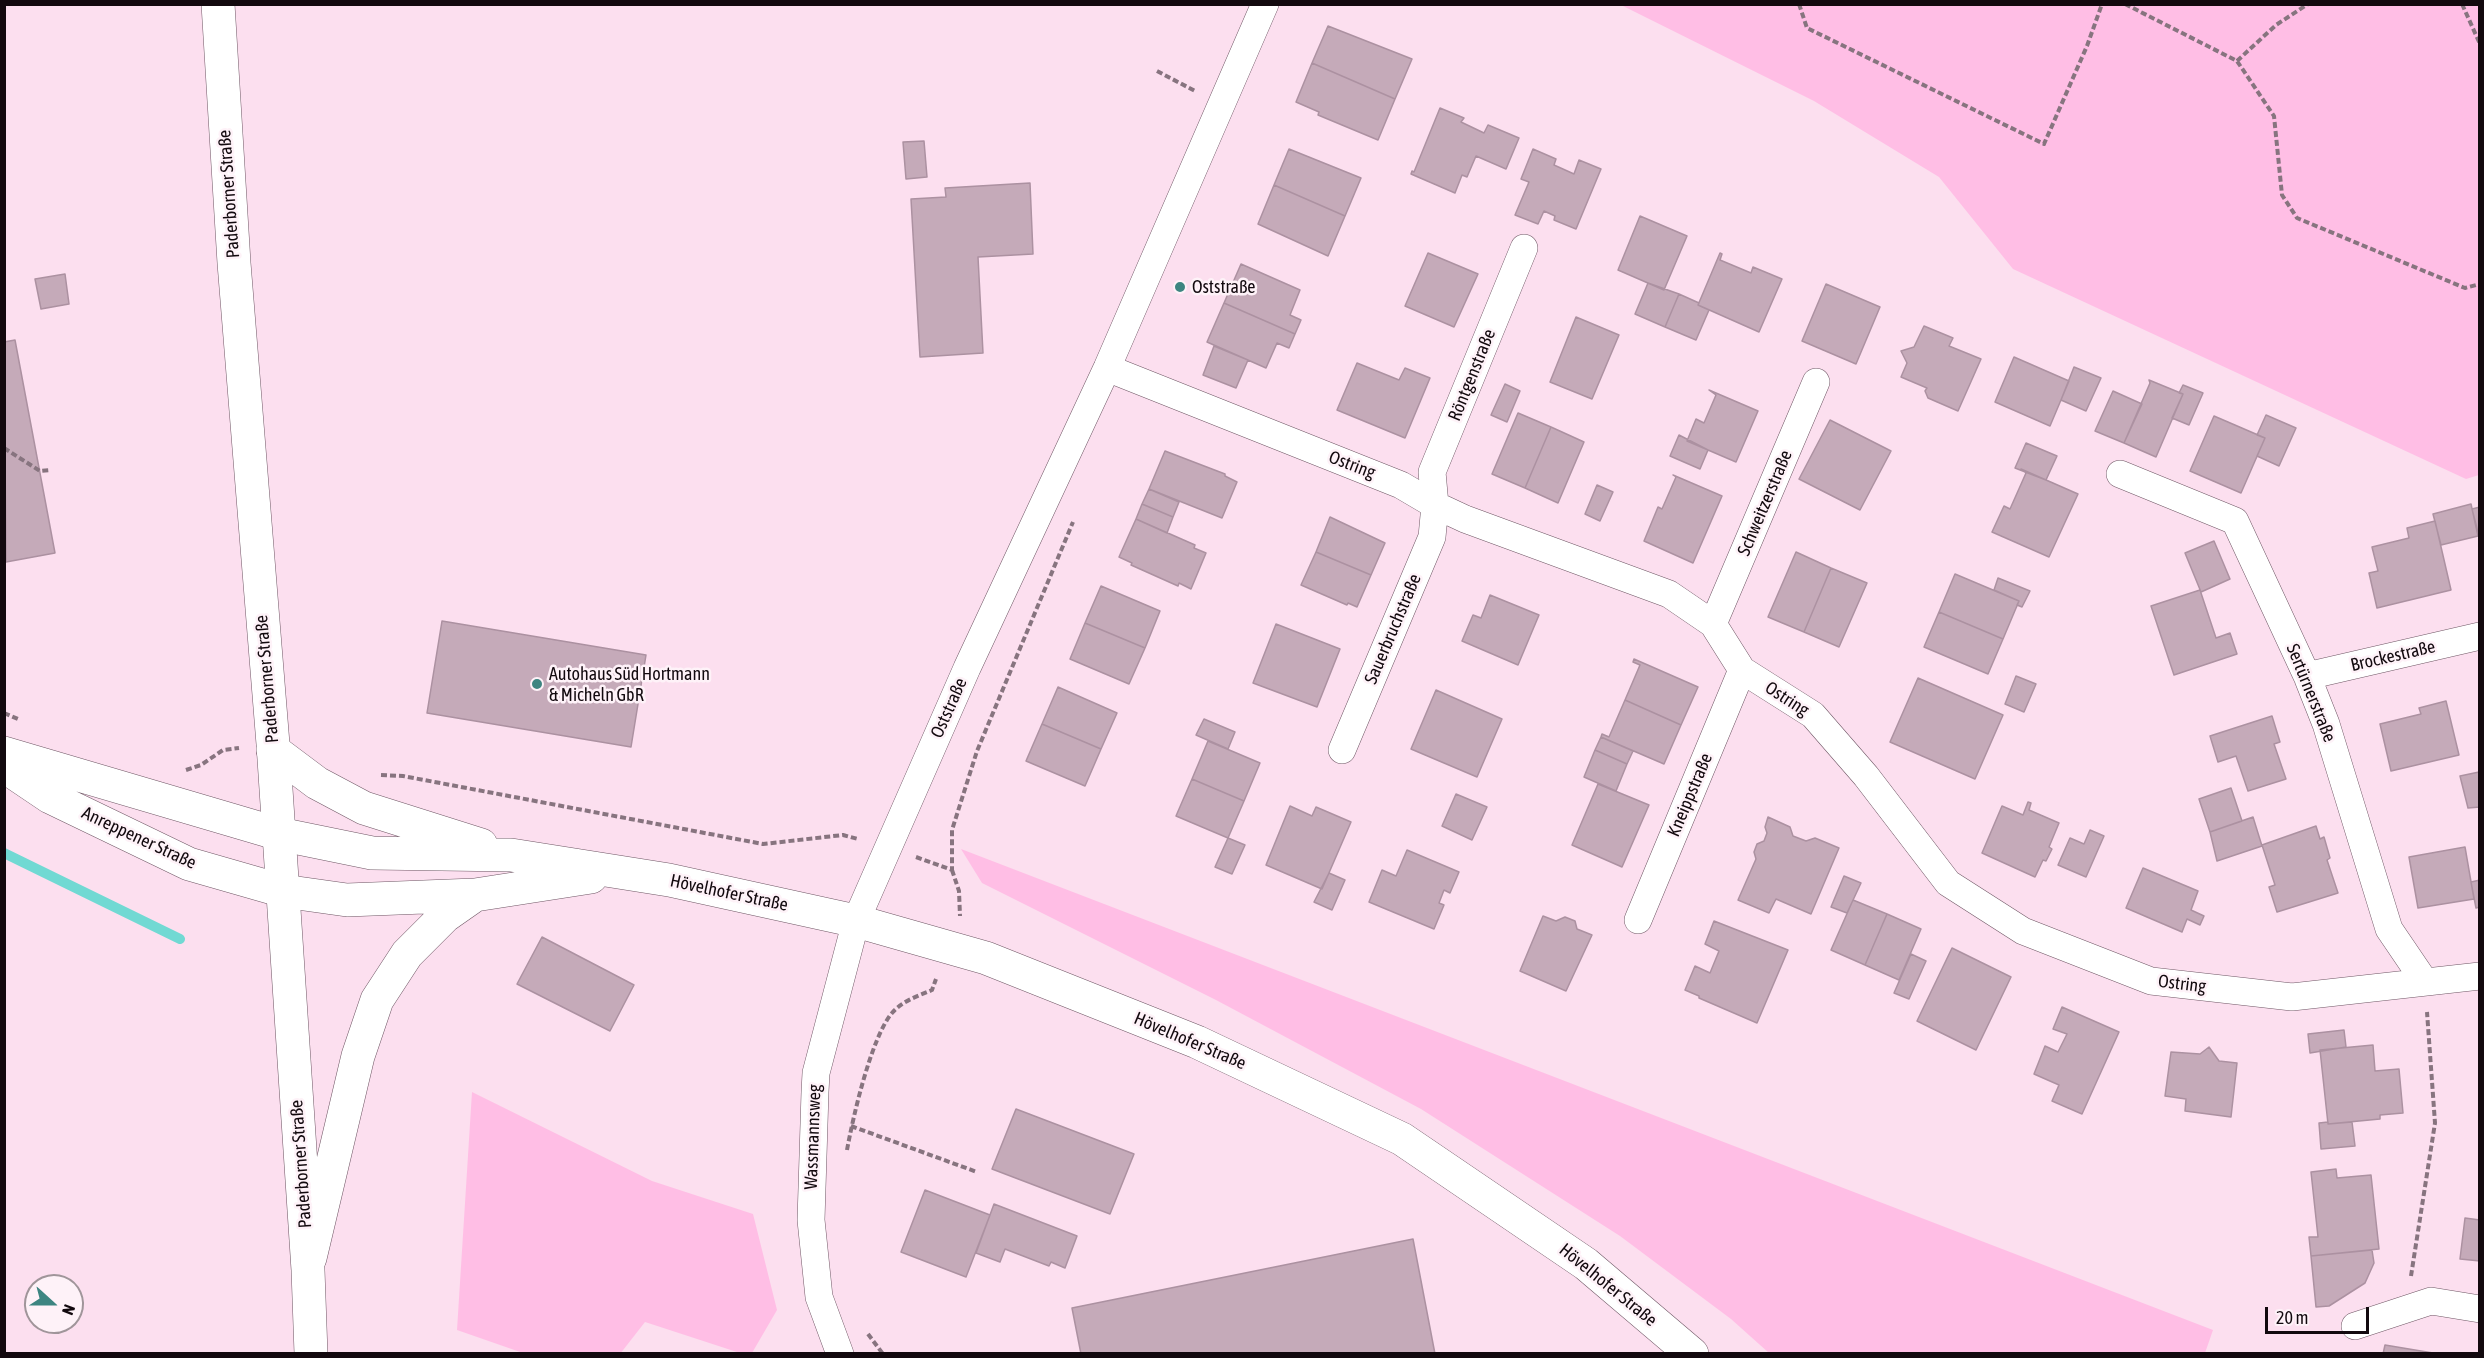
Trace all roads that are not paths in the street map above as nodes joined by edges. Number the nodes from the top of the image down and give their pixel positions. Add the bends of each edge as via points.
1 (218, 4) edge
2 (1265, 4) edge
3 (1524, 248) dead end
4 (1107, 368) junction
5 (1816, 382) dead end
6 (2120, 474) dead end
7 (1435, 505) junction
8 (1713, 624) junction
9 (2480, 636) edge
10 (1742, 670) junction
11 (2307, 676) junction
12 (273, 747) junction
13 (1342, 750) dead end
14 (4, 753) edge
15 (4, 766) edge
16 (279, 834) junction
17 (511, 855) junction
18 (623, 872) junction
19 (283, 891) junction
20 (475, 895) junction
21 (1638, 920) dead end
22 (856, 921) junction
23 (2480, 976) edge
24 (2425, 982) junction
25 (308, 1270) junction
26 (2480, 1309) edge
27 (2355, 1326) dead end
28 (311, 1353) edge
29 (840, 1353) edge
30 (1692, 1353) edge

1 - 12 main road, Paderborner Straße via 234,263
2 - 4 street, Oststraße
3 - 7 street, Röntgenstraße via 1432,472
4 - 7 street, Ostring via 1401,485
4 - 22 street, Oststraße via 967,668
5 - 8 street, Schweitzerstraße
6 - 11 street, Sertürnerstraße via 2235,521
7 - 8 street, Ostring via 1669,594
7 - 13 street, Sauerbruchstraße via 1432,537
8 - 10 street, Ostring
9 - 11 street, Brockestraße
10 - 21 street, Kneippstraße
10 - 24 street, Ostring via 1814,715 1948,883 2023,931 2151,981 2292,997
11 - 24 street, Sertürnerstraße via 2326,724 2389,929
12 - 16 main road, Paderborner Straße
12 - 17 main road via 317,783 364,808
14 - 16 main road, Anreppener Straße
15 - 19 main road, Anreppener Straße via 50,797 189,864
16 - 17 main road, Hövelhofer Straße via 372,853
16 - 19 main road, Paderborner Straße
17 - 18 main road, Hövelhofer Straße
18 - 20 main road, Hövelhofer Straße
18 - 22 main road, Hövelhofer Straße
19 - 20 main road, Hövelhofer Straße via 347,900
19 - 25 main road, Paderborner Straße
20 - 25 main road via 445,916 407,954 377,1000 358,1056
22 - 29 street, Wassmannsweg via 816,1073 814,1121 811,1220 819,1297
22 - 30 main road, Hövelhofer Straße via 986,958 1197,1042 1402,1139 1586,1264
23 - 24 street, Ostring
25 - 28 main road, Paderborner Straße
26 - 27 street via 2431,1301

